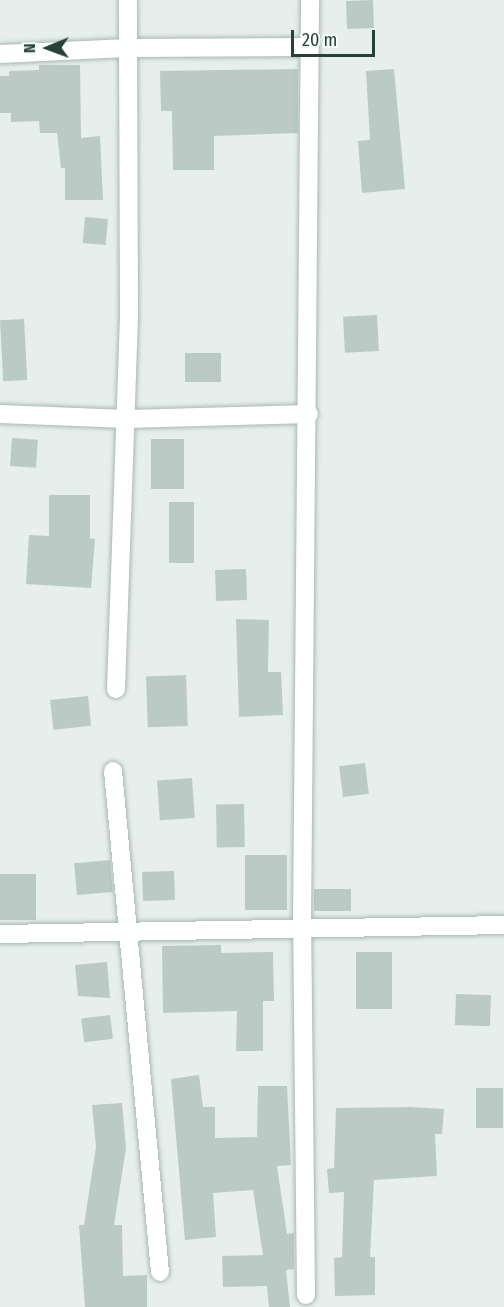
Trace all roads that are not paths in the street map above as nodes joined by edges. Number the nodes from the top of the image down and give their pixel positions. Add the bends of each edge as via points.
1 (128, 0) edge
2 (310, 0) edge
3 (310, 47) junction
4 (127, 48) junction
5 (0, 54) edge
6 (0, 414) edge
7 (309, 414) junction
8 (127, 419) junction
9 (116, 689) dead end
10 (113, 771) dead end
11 (302, 925) junction
12 (504, 925) edge
13 (129, 932) junction
14 (0, 934) edge
15 (160, 1272) dead end
16 (306, 1295) dead end

1 - 4 street
2 - 3 street
3 - 4 street
3 - 7 street
4 - 5 street
4 - 8 street
6 - 8 street
7 - 8 street
7 - 11 street via 303,554
8 - 9 street
10 - 13 street
11 - 12 street
11 - 13 street
11 - 16 street
13 - 14 street
13 - 15 street

